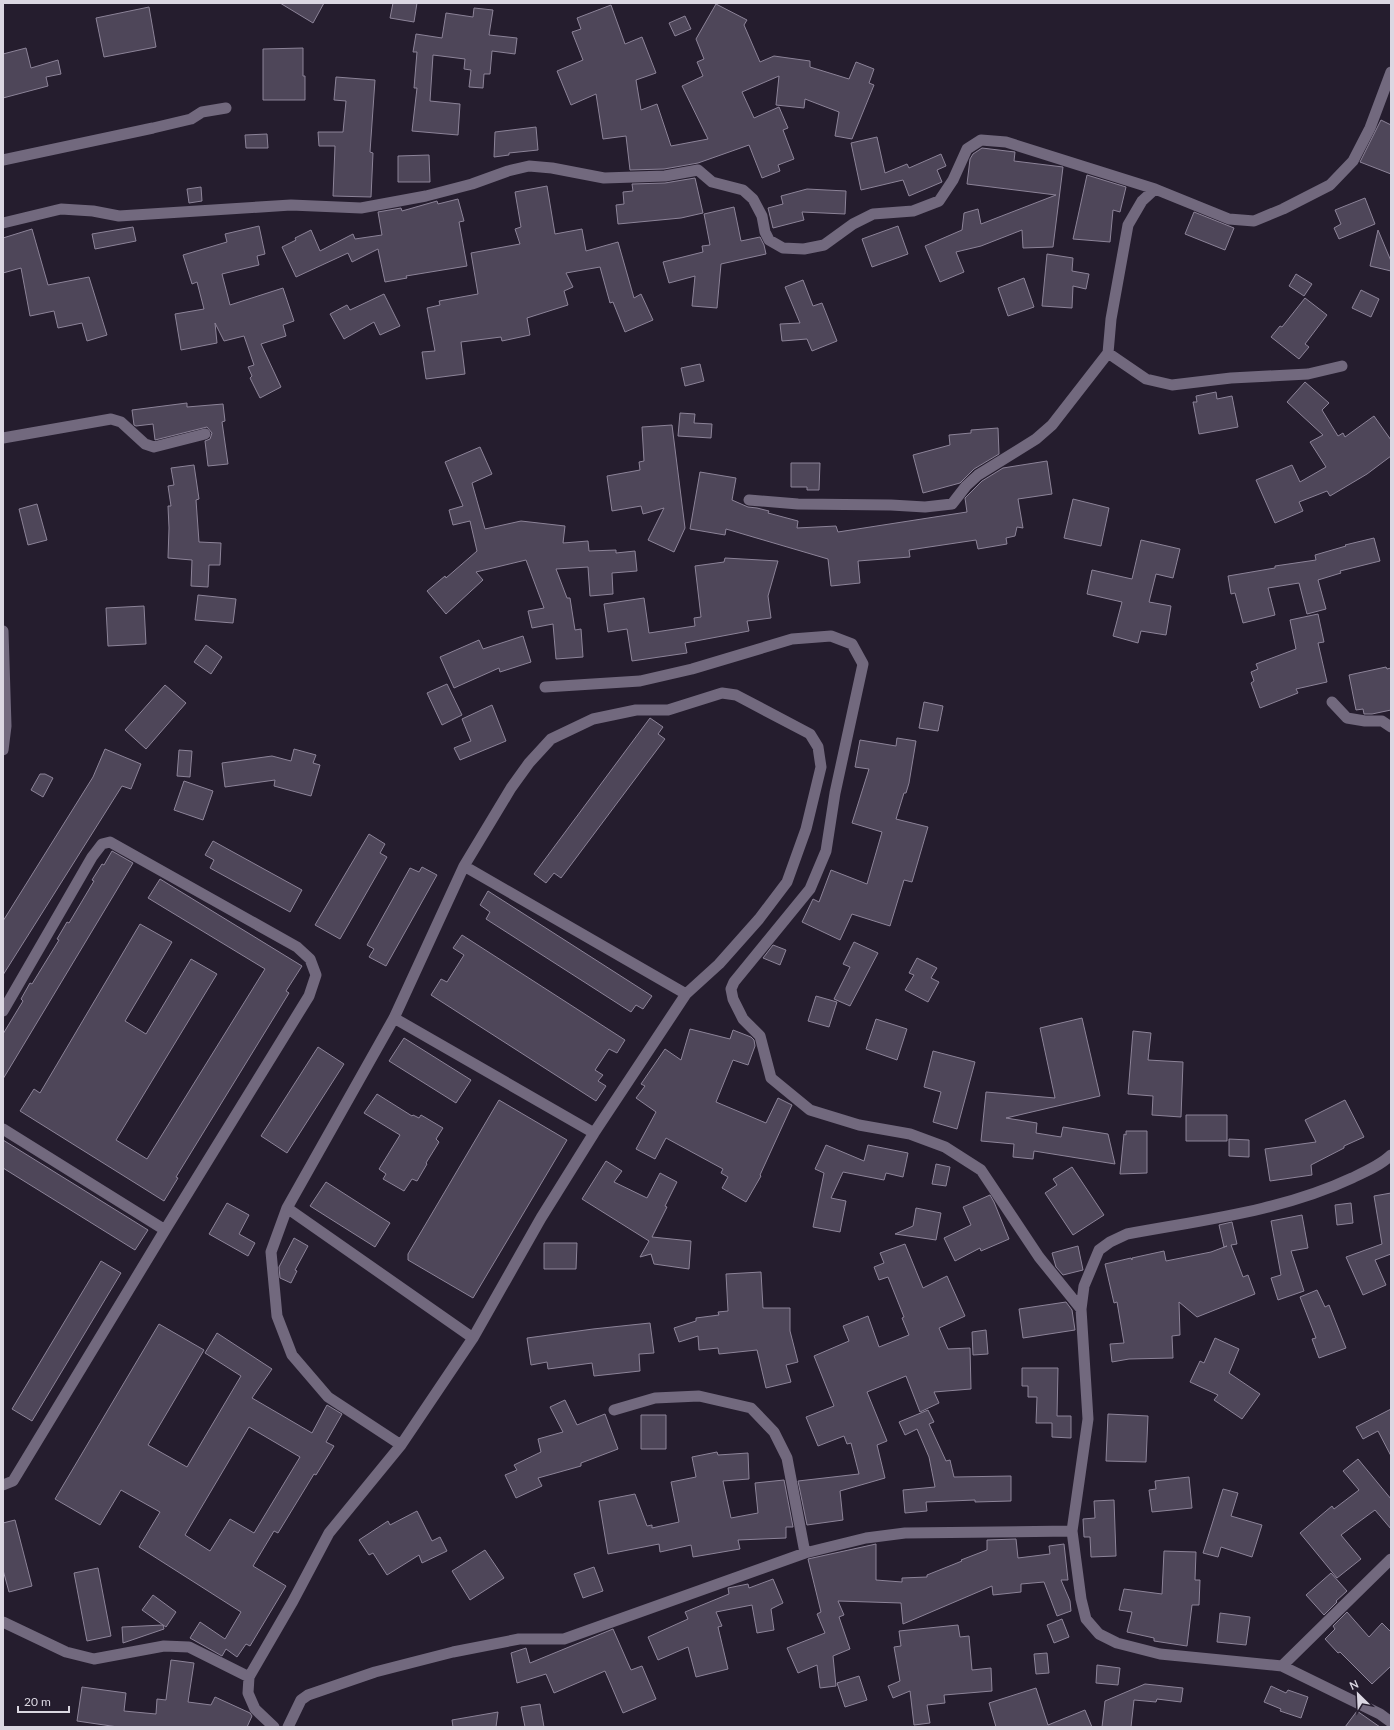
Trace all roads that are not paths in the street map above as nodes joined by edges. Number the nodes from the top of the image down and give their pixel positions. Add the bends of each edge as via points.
1 (1391, 72) edge
2 (226, 108) dead end
3 (3, 160) edge
4 (1155, 189) junction
5 (3, 223) edge
6 (1108, 353) junction
7 (1342, 366) dead end
8 (205, 434) dead end
9 (3, 438) edge
10 (749, 500) dead end
11 (3, 631) edge
12 (545, 688) dead end
13 (1332, 702) dead end
14 (1391, 727) edge
15 (3, 750) edge
16 (464, 866) junction
17 (686, 994) junction
18 (3, 1011) edge
19 (394, 1018) junction
20 (3, 1129) edge
21 (594, 1133) junction
22 (1391, 1155) edge
23 (286, 1208) junction
24 (165, 1230) junction
25 (1081, 1309) junction
26 (473, 1338) junction
27 (614, 1410) dead end
28 (401, 1445) junction
29 (3, 1485) edge
30 (1072, 1531) junction
31 (805, 1553) junction
32 (1391, 1559) edge
33 (3, 1622) edge
34 (1282, 1666) junction
35 (249, 1677) junction
36 (1391, 1722) edge
37 (274, 1727) edge
38 (288, 1727) edge

1 - 4 street via 1370,128 1353,161 1330,185 1283,209 1254,222 1229,219
2 - 3 street via 202,112 191,118 152,128
4 - 5 street via 1006,142 981,140 967,149 953,180 939,201 913,211 873,214 853,224 824,245 804,249 782,248 769,240 764,232 762,216 753,199 743,190 712,182 698,170 665,176 604,178 529,166 426,196 361,208 291,205 120,216 61,209
4 - 6 street via 1142,201 1128,225 1111,319
6 - 7 street via 1146,379 1172,386 1231,378 1308,374
6 - 10 street via 1052,424 1036,439 978,475 952,504 925,507 798,504
8 - 9 street via 154,447 145,444 121,422 111,419
11 - 15 street via 6,726
12 - 25 street via 640,682 792,639 831,636 852,644 863,664 835,793 826,851 810,889 734,982 731,989 733,999 743,1019 760,1036 771,1078 810,1110 859,1125 910,1134 945,1147 981,1170 1039,1257
13 - 14 street via 1347,718 1382,721
16 - 17 street
16 - 17 street via 528,763 551,739 593,720 636,710 668,710 722,693 736,695 810,734 818,747 821,767 806,829 787,882 759,919 719,964
16 - 19 street
17 - 21 street
18 - 24 street via 92,857 102,844 110,842 297,948 310,959 316,975 309,996
19 - 21 street
19 - 23 street
20 - 24 street
21 - 26 street via 541,1218
22 - 25 street via 1361,1174 1327,1190 1293,1200 1127,1234 1110,1242 1100,1250 1094,1262 1084,1286
23 - 26 street
23 - 28 street via 271,1252 277,1316 292,1355 328,1397
24 - 29 street via 13,1481
25 - 30 street via 1088,1419
26 - 28 street
27 - 31 street via 655,1398 699,1396 751,1408 774,1432 787,1458
28 - 35 street via 329,1533
30 - 31 street via 905,1533 866,1538
30 - 34 street via 1086,1619 1099,1634 1117,1643 1160,1654
31 - 38 street via 564,1639 519,1639 453,1652 375,1672 301,1700
32 - 34 street
33 - 35 street via 66,1652 94,1659 164,1646 189,1647
34 - 36 street via 1380,1714
35 - 37 street via 248,1693 254,1709

